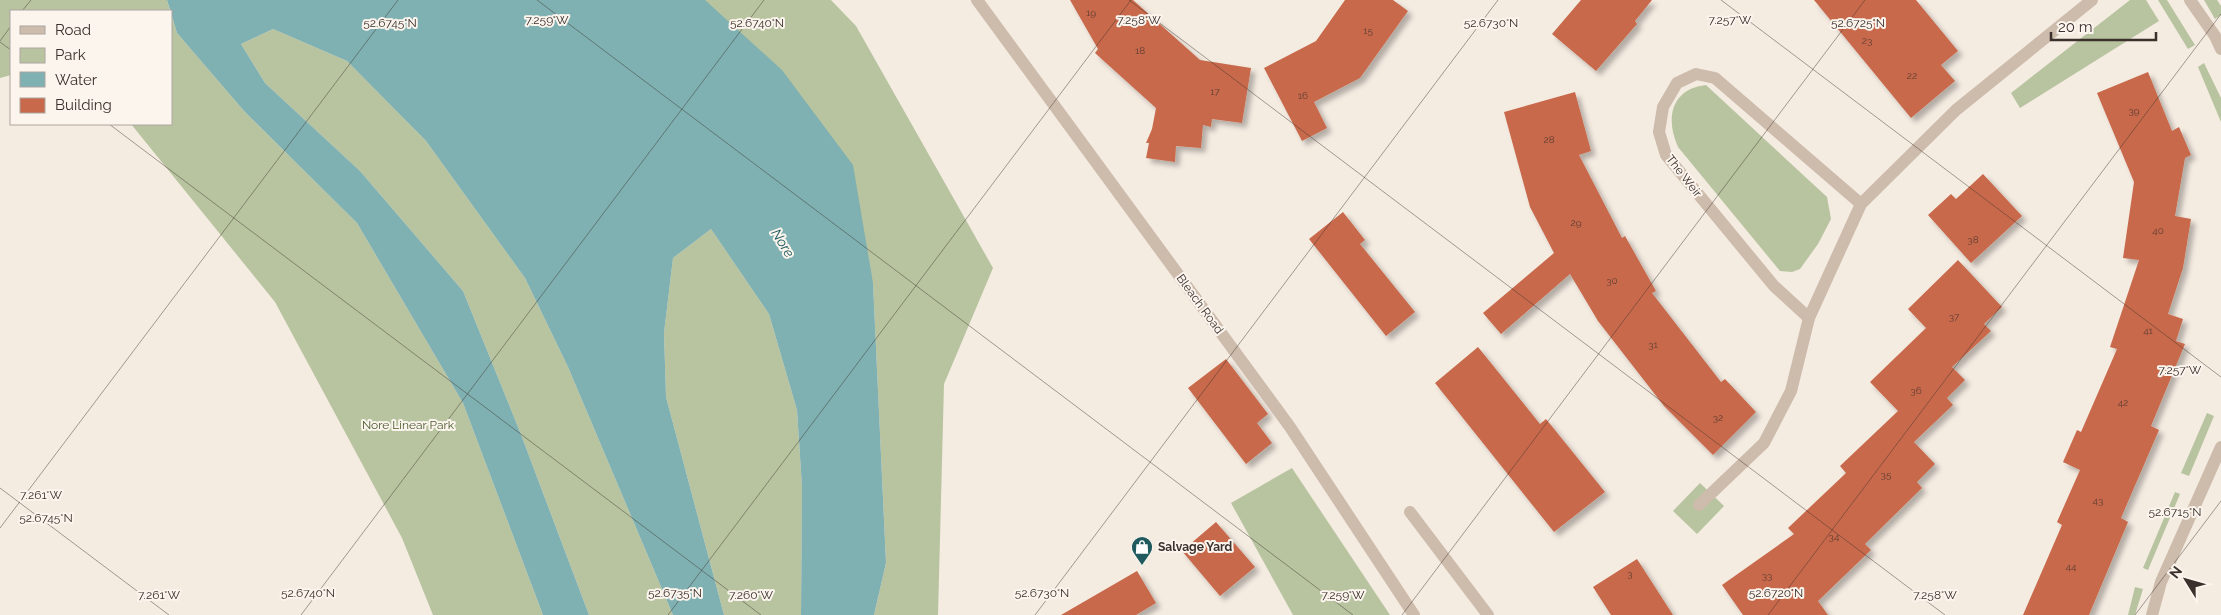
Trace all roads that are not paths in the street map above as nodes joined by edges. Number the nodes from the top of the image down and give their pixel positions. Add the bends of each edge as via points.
1 (977, 0) edge
2 (2092, 0) edge
3 (2190, 0) edge
4 (2221, 49) edge
5 (1862, 204) junction
6 (1809, 318) junction
7 (2221, 447) edge
8 (1699, 505) dead end
9 (1410, 512) dead end
10 (1414, 615) edge
11 (1488, 615) edge
12 (2152, 615) edge

1 - 10 street, Bleach Road via 1290,427
2 - 5 street via 1956,110
3 - 4 street
5 - 6 street
5 - 6 street, The Weir via 1715,78 1696,74 1677,82 1662,107 1659,132 1666,155 1774,286
6 - 8 street via 1791,391 1764,443
7 - 12 street via 2161,582
9 - 11 street

